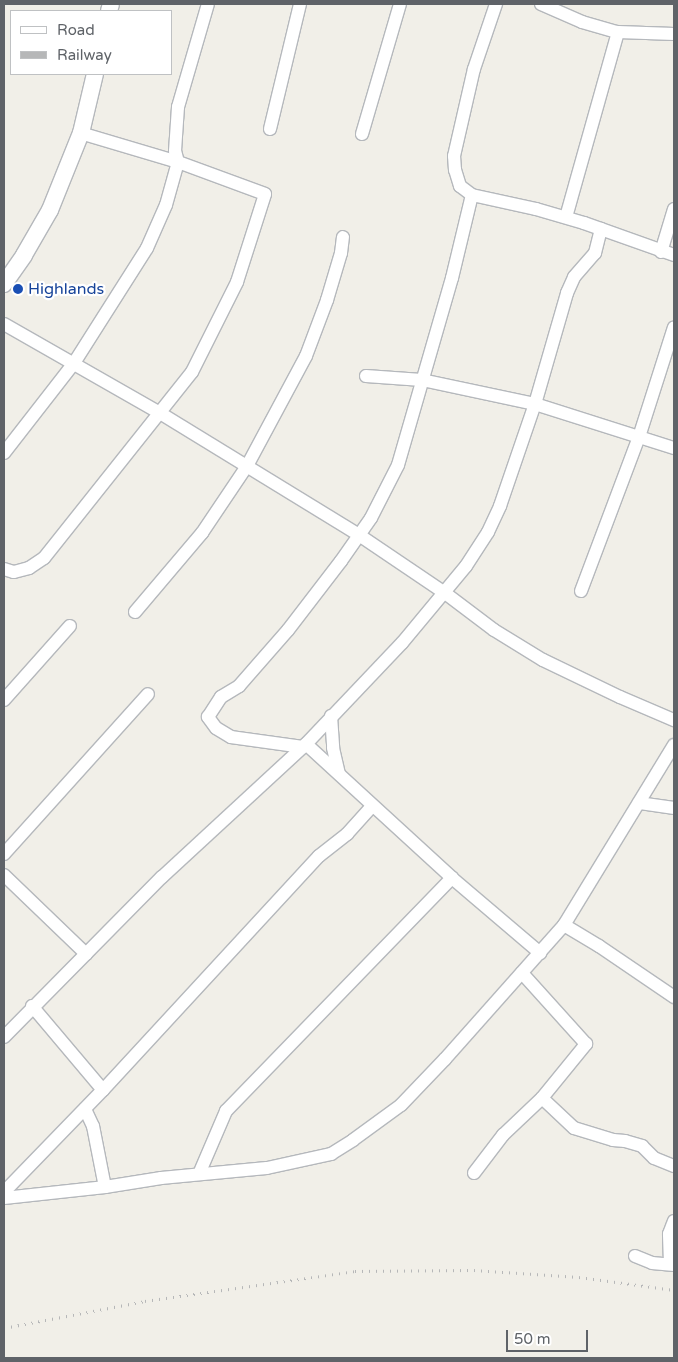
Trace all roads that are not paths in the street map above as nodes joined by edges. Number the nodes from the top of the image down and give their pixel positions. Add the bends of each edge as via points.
1 (208, 4) edge
2 (300, 4) edge
3 (400, 4) edge
4 (496, 4) edge
5 (542, 4) edge
6 (618, 32) junction
7 (674, 34) edge
8 (95, 75) edge
9 (270, 129) dead end
10 (81, 133) junction
11 (362, 134) dead end
12 (178, 162) junction
13 (472, 195) junction
14 (674, 209) edge
15 (566, 217) junction
16 (601, 229) junction
17 (343, 237) dead end
18 (661, 252) junction
19 (674, 255) edge
20 (4, 284) edge
21 (4, 324) edge
22 (674, 327) edge
23 (74, 363) junction
24 (366, 376) dead end
25 (422, 380) junction
26 (535, 404) junction
27 (160, 413) junction
28 (639, 437) junction
29 (674, 448) edge
30 (4, 453) edge
31 (247, 466) junction
32 (359, 535) junction
33 (4, 569) edge
34 (581, 591) dead end
35 (445, 593) junction
36 (135, 612) dead end
37 (70, 626) dead end
38 (148, 694) dead end
39 (4, 700) edge
40 (331, 716) junction
41 (674, 720) edge
42 (674, 744) edge
43 (305, 746) junction
44 (340, 773) junction
45 (639, 803) junction
46 (372, 806) junction
47 (674, 808) edge
48 (4, 854) edge
49 (4, 875) edge
50 (452, 878) junction
51 (564, 925) junction
52 (540, 953) junction
53 (86, 954) junction
54 (522, 973) junction
55 (674, 997) edge
56 (32, 1006) junction
57 (4, 1037) edge
58 (103, 1090) junction
59 (542, 1098) junction
60 (84, 1109) junction
61 (674, 1166) edge
62 (474, 1172) dead end
63 (199, 1174) junction
64 (105, 1187) junction
65 (4, 1192) edge
66 (4, 1198) edge
67 (674, 1221) edge
68 (635, 1256) dead end
69 (672, 1264) edge

1 - 12 street via 178,108 175,151
2 - 9 street
3 - 11 street
4 - 13 street via 474,69 454,156 460,186
5 - 6 street via 582,22
6 - 7 street
6 - 15 street
8 - 10 street
10 - 12 street
10 - 20 street via 50,210
12 - 23 street via 166,205 147,248
12 - 27 street via 265,194 237,282 192,372
13 - 15 street
13 - 25 street
14 - 18 street
15 - 16 street
16 - 18 street
16 - 26 street via 595,253 574,277 567,293
17 - 31 street via 341,253 306,356
18 - 19 street
21 - 23 street
22 - 28 street
23 - 27 street
23 - 30 street
24 - 25 street
25 - 26 street
25 - 32 street via 398,466
26 - 28 street
26 - 35 street via 488,532
27 - 31 street
27 - 33 street via 44,558 14,572
28 - 29 street
28 - 34 street
31 - 32 street
31 - 36 street via 202,533
32 - 35 street
32 - 43 street via 288,630 239,686 221,697 208,717 216,728 231,738
35 - 40 street
35 - 41 street via 494,630 543,660
37 - 39 street
38 - 48 street
40 - 43 street
40 - 44 street via 333,748
42 - 45 street
43 - 44 street
43 - 53 street via 162,876
44 - 46 street
45 - 47 street
45 - 51 street
46 - 50 street
46 - 58 street via 347,834 319,856
49 - 53 street
50 - 52 street
50 - 63 street via 226,1112
51 - 52 street
51 - 55 street
52 - 54 street
53 - 56 street
54 - 59 street via 586,1044
54 - 63 street via 401,1105 353,1140 330,1154 267,1168
56 - 57 street
56 - 58 street
58 - 60 street
59 - 61 street via 574,1128 642,1146 654,1158
59 - 62 street via 503,1135
60 - 64 street via 93,1126
60 - 65 street
63 - 64 street
64 - 66 street
67 - 69 street via 669,1234
68 - 69 street via 652,1263

